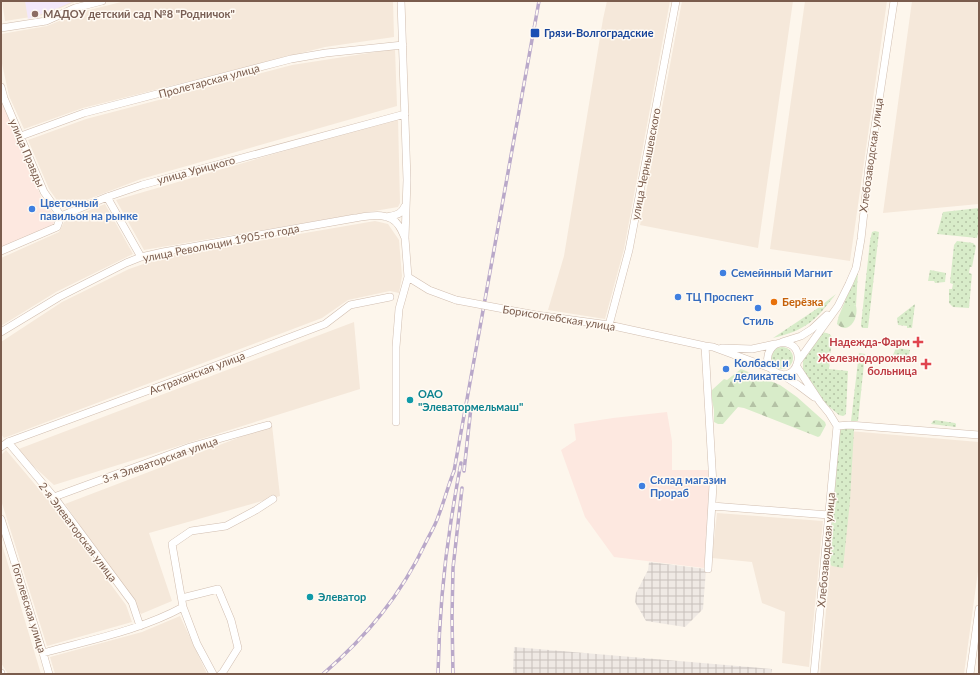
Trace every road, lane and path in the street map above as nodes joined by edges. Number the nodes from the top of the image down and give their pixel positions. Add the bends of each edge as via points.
1 (102, 1) edge
2 (401, 1) edge
3 (676, 1) edge
4 (894, 1) edge
5 (2, 28) edge
6 (403, 46) junction
7 (1, 86) edge
8 (405, 114) junction
9 (21, 136) junction
10 (108, 197) junction
11 (406, 204) junction
12 (61, 216) junction
13 (386, 217) junction
14 (405, 238) junction
15 (1, 251) edge
16 (141, 257) junction
17 (408, 277) junction
18 (390, 297) dead end
19 (838, 306) junction
20 (609, 326) junction
21 (1, 332) edge
22 (778, 343) junction
23 (705, 346) junction
24 (713, 348) junction
25 (798, 363) junction
26 (770, 368) junction
27 (781, 374) junction
28 (820, 402) junction
29 (396, 422) dead end
30 (268, 425) dead end
31 (837, 426) junction
32 (979, 435) edge
33 (3, 445) edge
34 (54, 497) junction
35 (273, 499) dead end
36 (712, 506) junction
37 (829, 515) junction
38 (1, 519) edge
39 (708, 568) dead end
40 (182, 598) junction
41 (183, 607) junction
42 (979, 609) edge
43 (140, 626) junction
44 (43, 653) junction
45 (49, 674) edge
46 (213, 674) edge
47 (221, 674) edge
48 (814, 674) edge
49 (970, 674) edge

1 - 5 street via 75,8 46,21
2 - 6 street
3 - 20 street, улица Чернышевского via 630,250
4 - 19 street, Хлебозаводская улица via 856,268
6 - 8 street
6 - 9 street, Пролетарская улица via 326,53 291,60 84,113
7 - 9 street, улица Правды
8 - 10 street, улица Урицкого via 142,185
8 - 11 street
9 - 12 street, улица Правды via 44,192
10 - 12 street, улица Урицкого
10 - 16 street
11 - 13 street, улица Революции 1905-го года via 403,211
11 - 14 street
12 - 15 street, улица Урицкого via 57,227
13 - 14 street via 399,225
13 - 16 street, улица Революции 1905-го года via 375,215 354,218
14 - 17 street
16 - 21 street, улица Революции 1905-го года via 59,297
17 - 20 street, Борисоглебская улица, bridge via 429,290 456,300
17 - 29 street via 399,309
18 - 33 street, Астраханская улица via 350,305 325,324
19 - 22 street via 801,336
19 - 25 street
20 - 23 street, Борисоглебская улица
22 - 24 street via 752,349
22 - 25 street via 794,347 798,354
22 - 26 street via 768,356
23 - 24 street, Борисоглебская улица
23 - 36 street
24 - 26 street
25 - 27 street via 793,371
25 - 28 street
26 - 27 street
27 - 28 street
28 - 31 street
30 - 34 street, 3-я Элеваторская улица via 190,448
31 - 32 street
31 - 37 street, Хлебозаводская улица
33 - 34 street, 2-я Элеваторская улица
34 - 43 street, 2-я Элеваторская улица via 132,602
35 - 40 street via 226,526 191,531 172,544
36 - 37 street
36 - 39 street
37 - 48 street, Хлебозаводская улица
38 - 44 street, Гоголевская улица
40 - 41 street
40 - 47 street via 218,589 231,620 238,648
41 - 43 street via 168,616
41 - 46 street via 197,644
42 - 49 street
43 - 44 street
44 - 45 street, Гоголевская улица

